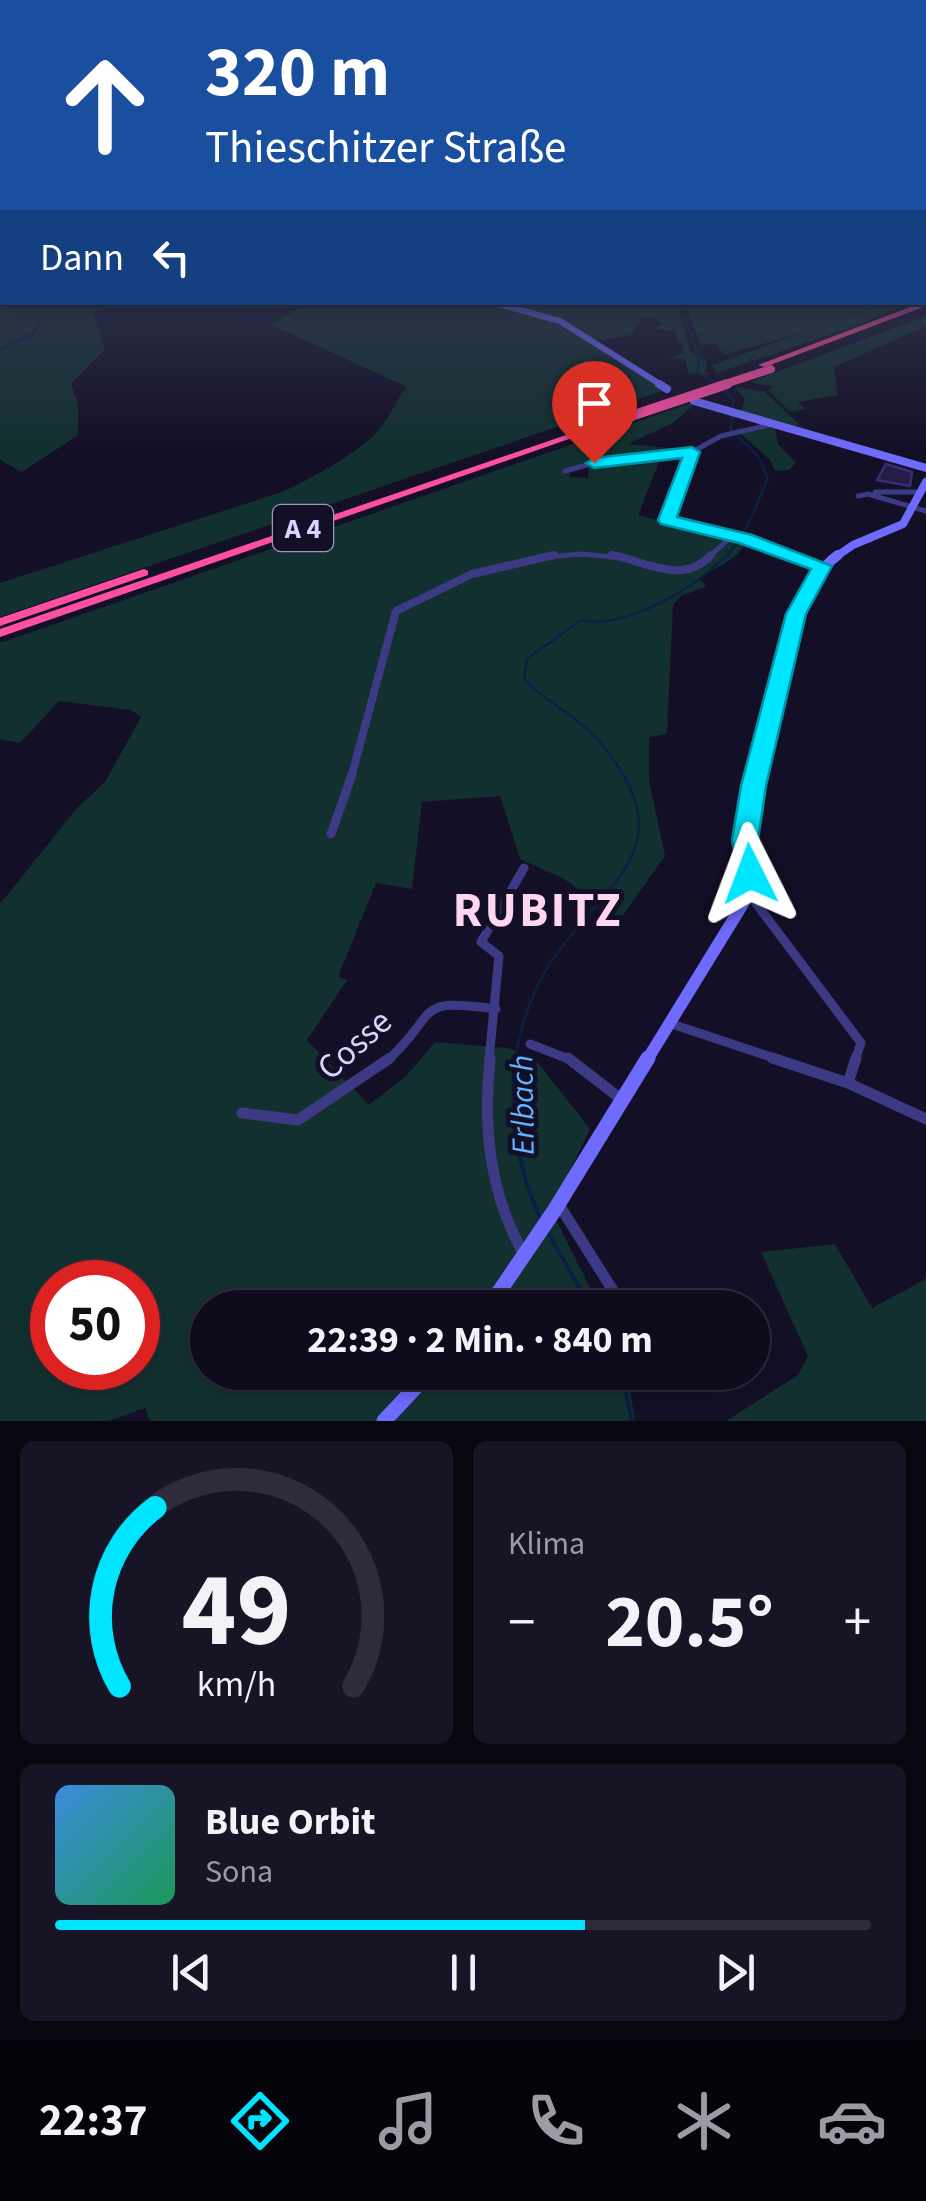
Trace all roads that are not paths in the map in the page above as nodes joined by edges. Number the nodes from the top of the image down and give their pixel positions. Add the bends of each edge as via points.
1 (550, 318) edge
2 (896, 318) edge
3 (667, 390) dead end
4 (694, 402) dead end
5 (603, 422) junction
6 (772, 424) junction
7 (692, 452) junction
8 (926, 468) edge
9 (564, 471) dead end
10 (926, 482) edge
11 (920, 492) junction
12 (868, 494) junction
13 (858, 496) dead end
14 (912, 506) junction
15 (926, 511) edge
16 (738, 537) junction
17 (822, 566) junction
18 (0, 622) edge
19 (0, 634) edge
20 (331, 834) dead end
21 (524, 868) dead end
22 (749, 894) junction
23 (496, 1010) junction
24 (672, 1024) junction
25 (530, 1044) dead end
26 (848, 1083) junction
27 (621, 1098) junction
28 (242, 1113) dead end
29 (926, 1120) edge
30 (556, 1207) junction
31 (524, 1256) junction
32 (500, 1290) edge
33 (612, 1290) edge
34 (413, 1390) edge
35 (384, 1421) edge

1 - 3 main road
2 - 5 highway, A 4, bridge
4 - 6 main road
5 - 18 highway, A 4
5 - 19 highway, A 4
6 - 7 street via 730,433
6 - 8 main road
7 - 9 street
7 - 16 street via 667,520
10 - 11 main road
11 - 12 street
11 - 14 main road
12 - 13 street
12 - 14 street
14 - 15 street
14 - 17 main road via 892,532 853,545
16 - 17 street
16 - 20 street via 720,540 704,563 688,571 584,554 519,560 472,574 396,611 362,746
17 - 22 main road via 796,614 754,786 745,840
21 - 23 street via 481,942 498,956
22 - 24 main road
22 - 26 street via 861,1043
23 - 28 street, Cosse via 448,1002 434,1007 378,1069 298,1120
23 - 31 street via 489,1082 494,1168 505,1221
24 - 26 street
24 - 27 main road
25 - 27 street via 565,1055
26 - 29 street
27 - 30 main road
30 - 31 main road
30 - 33 street
31 - 32 main road
34 - 35 main road

